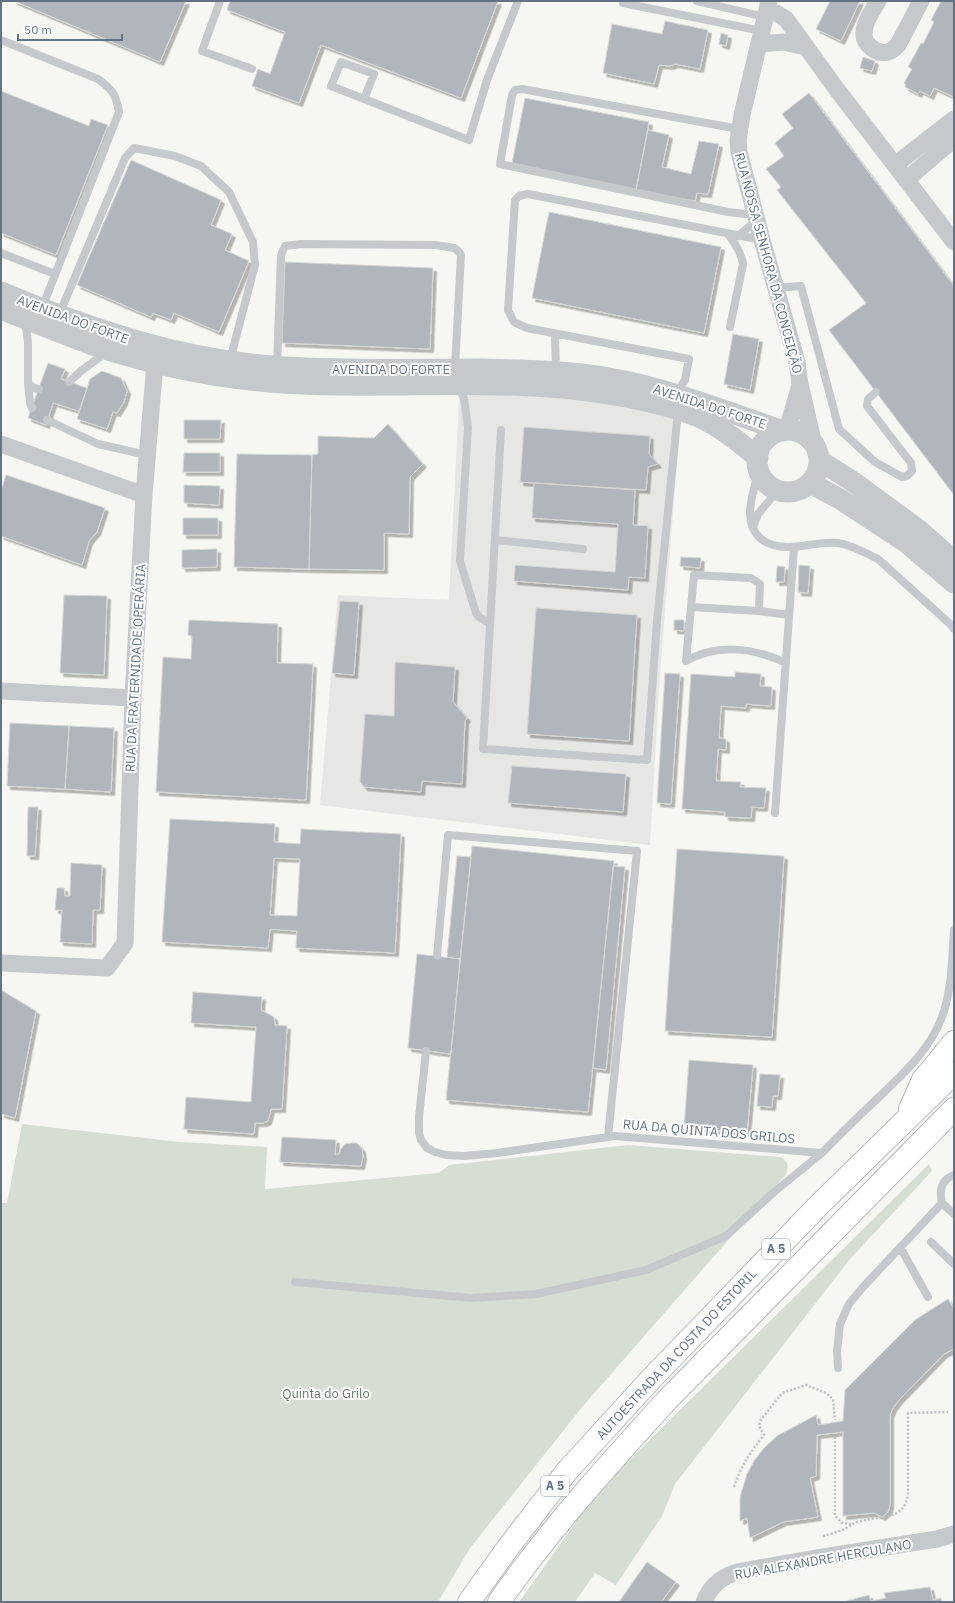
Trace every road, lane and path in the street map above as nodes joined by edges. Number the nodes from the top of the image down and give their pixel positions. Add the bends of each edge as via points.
1 (220, 1) edge
2 (518, 1) edge
3 (697, 1) edge
4 (878, 1) edge
5 (921, 1) edge
6 (623, 3) dead end
7 (764, 21) edge
8 (1, 40) edge
9 (806, 47) junction
10 (252, 70) dead end
11 (364, 99) junction
12 (954, 119) edge
13 (739, 129) junction
14 (954, 139) edge
15 (895, 165) junction
16 (906, 180) junction
17 (755, 217) junction
18 (728, 234) junction
19 (738, 236) junction
20 (762, 240) junction
21 (954, 242) edge
22 (1, 253) edge
23 (55, 274) junction
24 (776, 288) junction
25 (1, 292) edge
26 (1, 309) edge
27 (50, 312) junction
28 (22, 318) junction
29 (730, 327) dead end
30 (555, 334) junction
31 (110, 350) junction
32 (230, 361) junction
33 (155, 362) junction
34 (277, 367) junction
35 (556, 371) junction
36 (457, 377) junction
37 (69, 382) dead end
38 (28, 383) junction
39 (800, 384) junction
40 (39, 389) dead end
41 (876, 392) dead end
42 (676, 402) junction
43 (32, 408) dead end
44 (47, 420) dead end
45 (501, 430) dead end
46 (785, 430) junction
47 (1, 444) edge
48 (817, 452) junction
49 (147, 455) junction
50 (759, 464) junction
51 (810, 483) junction
52 (778, 490) junction
53 (144, 495) junction
54 (753, 528) junction
55 (495, 540) junction
56 (794, 547) junction
57 (583, 549) dead end
58 (954, 561) edge
59 (954, 583) edge
60 (691, 607) junction
61 (759, 611) junction
62 (789, 615) junction
63 (490, 624) junction
64 (954, 629) edge
65 (786, 663) junction
66 (1, 691) edge
67 (133, 698) junction
68 (775, 813) dead end
69 (954, 930) edge
70 (437, 956) dead end
71 (1, 963) edge
72 (954, 1042) edge
73 (426, 1051) dead end
74 (954, 1073) edge
75 (954, 1108) edge
76 (904, 1123) junction
77 (608, 1137) junction
78 (822, 1153) junction
79 (954, 1175) edge
80 (942, 1203) junction
81 (954, 1214) edge
82 (931, 1242) dead end
83 (900, 1247) junction
84 (954, 1264) edge
85 (295, 1282) dead end
86 (928, 1297) dead end
87 (838, 1368) dead end
88 (948, 1412) dead end
89 (835, 1420) dead end
90 (835, 1437) dead end
91 (734, 1487) dead end
92 (852, 1524) junction
93 (954, 1534) edge
94 (823, 1536) dead end
95 (469, 1602) edge
96 (499, 1602) edge
97 (704, 1602) edge

1 - 10 lane via 202,51
2 - 11 lane via 487,80 469,140
3 - 7 lane
4 - 5 street via 866,23 864,40 873,49 886,53 898,45
6 - 7 lane
7 - 9 street via 783,42
7 - 9 street via 776,13 786,19
7 - 13 street, RUA NOSSA SENHORA DA CONCEIÇÃO
8 - 23 lane via 98,79 110,88 117,98 119,112
9 - 15 street
11 - 11 lane via 374,74 341,62 331,86
12 - 15 street
13 - 17 street, RUA NOSSA SENHORA DA CONCEIÇÃO via 739,152
13 - 17 lane via 522,89 515,90 500,164
14 - 16 street
15 - 16 street
16 - 21 street
17 - 19 lane
17 - 20 street, RUA NOSSA SENHORA DA CONCEIÇÃO
18 - 19 lane
18 - 29 lane via 738,248 743,264
18 - 30 lane via 528,194 519,196 515,200 514,210 508,310 514,322 521,326
19 - 20 lane
20 - 24 street, RUA NOSSA SENHORA DA CONCEIÇÃO
22 - 23 lane
23 - 27 lane
24 - 39 street, RUA NOSSA SENHORA DA CONCEIÇÃO via 797,362
24 - 41 lane via 801,286 839,429 875,462 902,477 907,476 912,472 912,463 867,406 868,400
25 - 27 street, AVENIDA DO FORTE
26 - 28 street, AVENIDA DO FORTE
27 - 32 street, AVENIDA DO FORTE via 145,344
27 - 32 lane via 126,158 134,148 175,156 201,166 229,192 254,242 255,265
28 - 31 street, AVENIDA DO FORTE
28 - 38 lane via 27,329
30 - 35 lane
30 - 42 lane via 689,359 685,380
31 - 33 street, AVENIDA DO FORTE
31 - 37 lane
32 - 34 street, AVENIDA DO FORTE
33 - 36 street, AVENIDA DO FORTE via 218,375 309,384
33 - 49 street, RUA DA FRATERNIDADE OPERÁRIA
34 - 36 street, AVENIDA DO FORTE via 365,369
34 - 36 lane via 281,255 285,246 425,245 454,248 460,255
35 - 36 street, AVENIDA DO FORTE
35 - 42 street, AVENIDA DO FORTE via 626,381
36 - 42 street, AVENIDA DO FORTE via 506,385 566,388
36 - 63 lane via 464,399 468,427 460,561 476,613
38 - 40 lane
38 - 43 lane
39 - 46 street, RUA NOSSA SENHORA DA CONCEIÇÃO
39 - 48 street, RUA NOSSA SENHORA DA CONCEIÇÃO
42 - 46 street, AVENIDA DO FORTE
42 - 50 street, AVENIDA DO FORTE via 733,436
42 - 63 lane via 647,760 483,749
44 - 49 lane via 98,444
45 - 55 lane
46 - 48 street, AVENIDA DO FORTE via 809,438
46 - 50 street, AVENIDA DO FORTE via 775,433 763,443
47 - 53 street
48 - 51 street via 815,476
48 - 58 street, AVENIDA DO FORTE via 919,530
49 - 53 street, RUA DA FRATERNIDADE OPERÁRIA
50 - 52 street, AVENIDA DO FORTE via 766,482
50 - 54 lane via 750,508
51 - 52 street via 792,492
51 - 59 street via 840,499 907,543
52 - 54 lane via 758,514
53 - 67 street, RUA DA FRATERNIDADE OPERÁRIA
54 - 56 lane via 758,536 769,544
55 - 57 lane
55 - 63 lane
56 - 62 lane
56 - 64 lane via 822,542 839,544 865,553 878,560
60 - 61 lane
60 - 61 lane via 694,575 701,575 756,580 760,584
60 - 65 lane via 686,661 706,652 729,649 756,652
61 - 62 lane
62 - 65 lane
65 - 68 lane
66 - 67 street
67 - 71 street, RUA DA FRATERNIDADE OPERÁRIA via 125,943 107,968
69 - 78 lane via 945,1006 929,1042 911,1066
70 - 77 lane via 448,835 637,851
72 - 76 highway via 923,1080
73 - 77 lane, RUA DA QUINTA DOS GRILOS via 419,1133 427,1148 435,1152 446,1156 464,1156
74 - 76 highway, AUTOESTRADA DA COSTA DO ESTORIL / A 5
75 - 96 highway, AUTOESTRADA DA COSTA DO ESTORIL / A 5 via 647,1422 590,1487
76 - 95 highway, AUTOESTRADA DA COSTA DO ESTORIL / A 5 via 820,1204 709,1318 568,1471
77 - 78 lane, RUA DA QUINTA DOS GRILOS
78 - 85 lane via 726,1236 646,1270 536,1294 472,1298
79 - 80 lane via 948,1178 941,1189
80 - 81 lane
80 - 83 lane
82 - 84 lane
83 - 86 lane
83 - 87 lane via 856,1295 843,1315 838,1337
88 - 92 path via 908,1412 907,1502 903,1508 889,1516
89 - 91 path via 833,1398 826,1393 806,1385 782,1392 760,1421 759,1426 764,1435 740,1469
90 - 92 path via 835,1516 842,1523
92 - 94 path via 843,1530
93 - 97 street, RUA ALEXANDRE HERCULANO via 938,1540 737,1572 725,1576 715,1584

